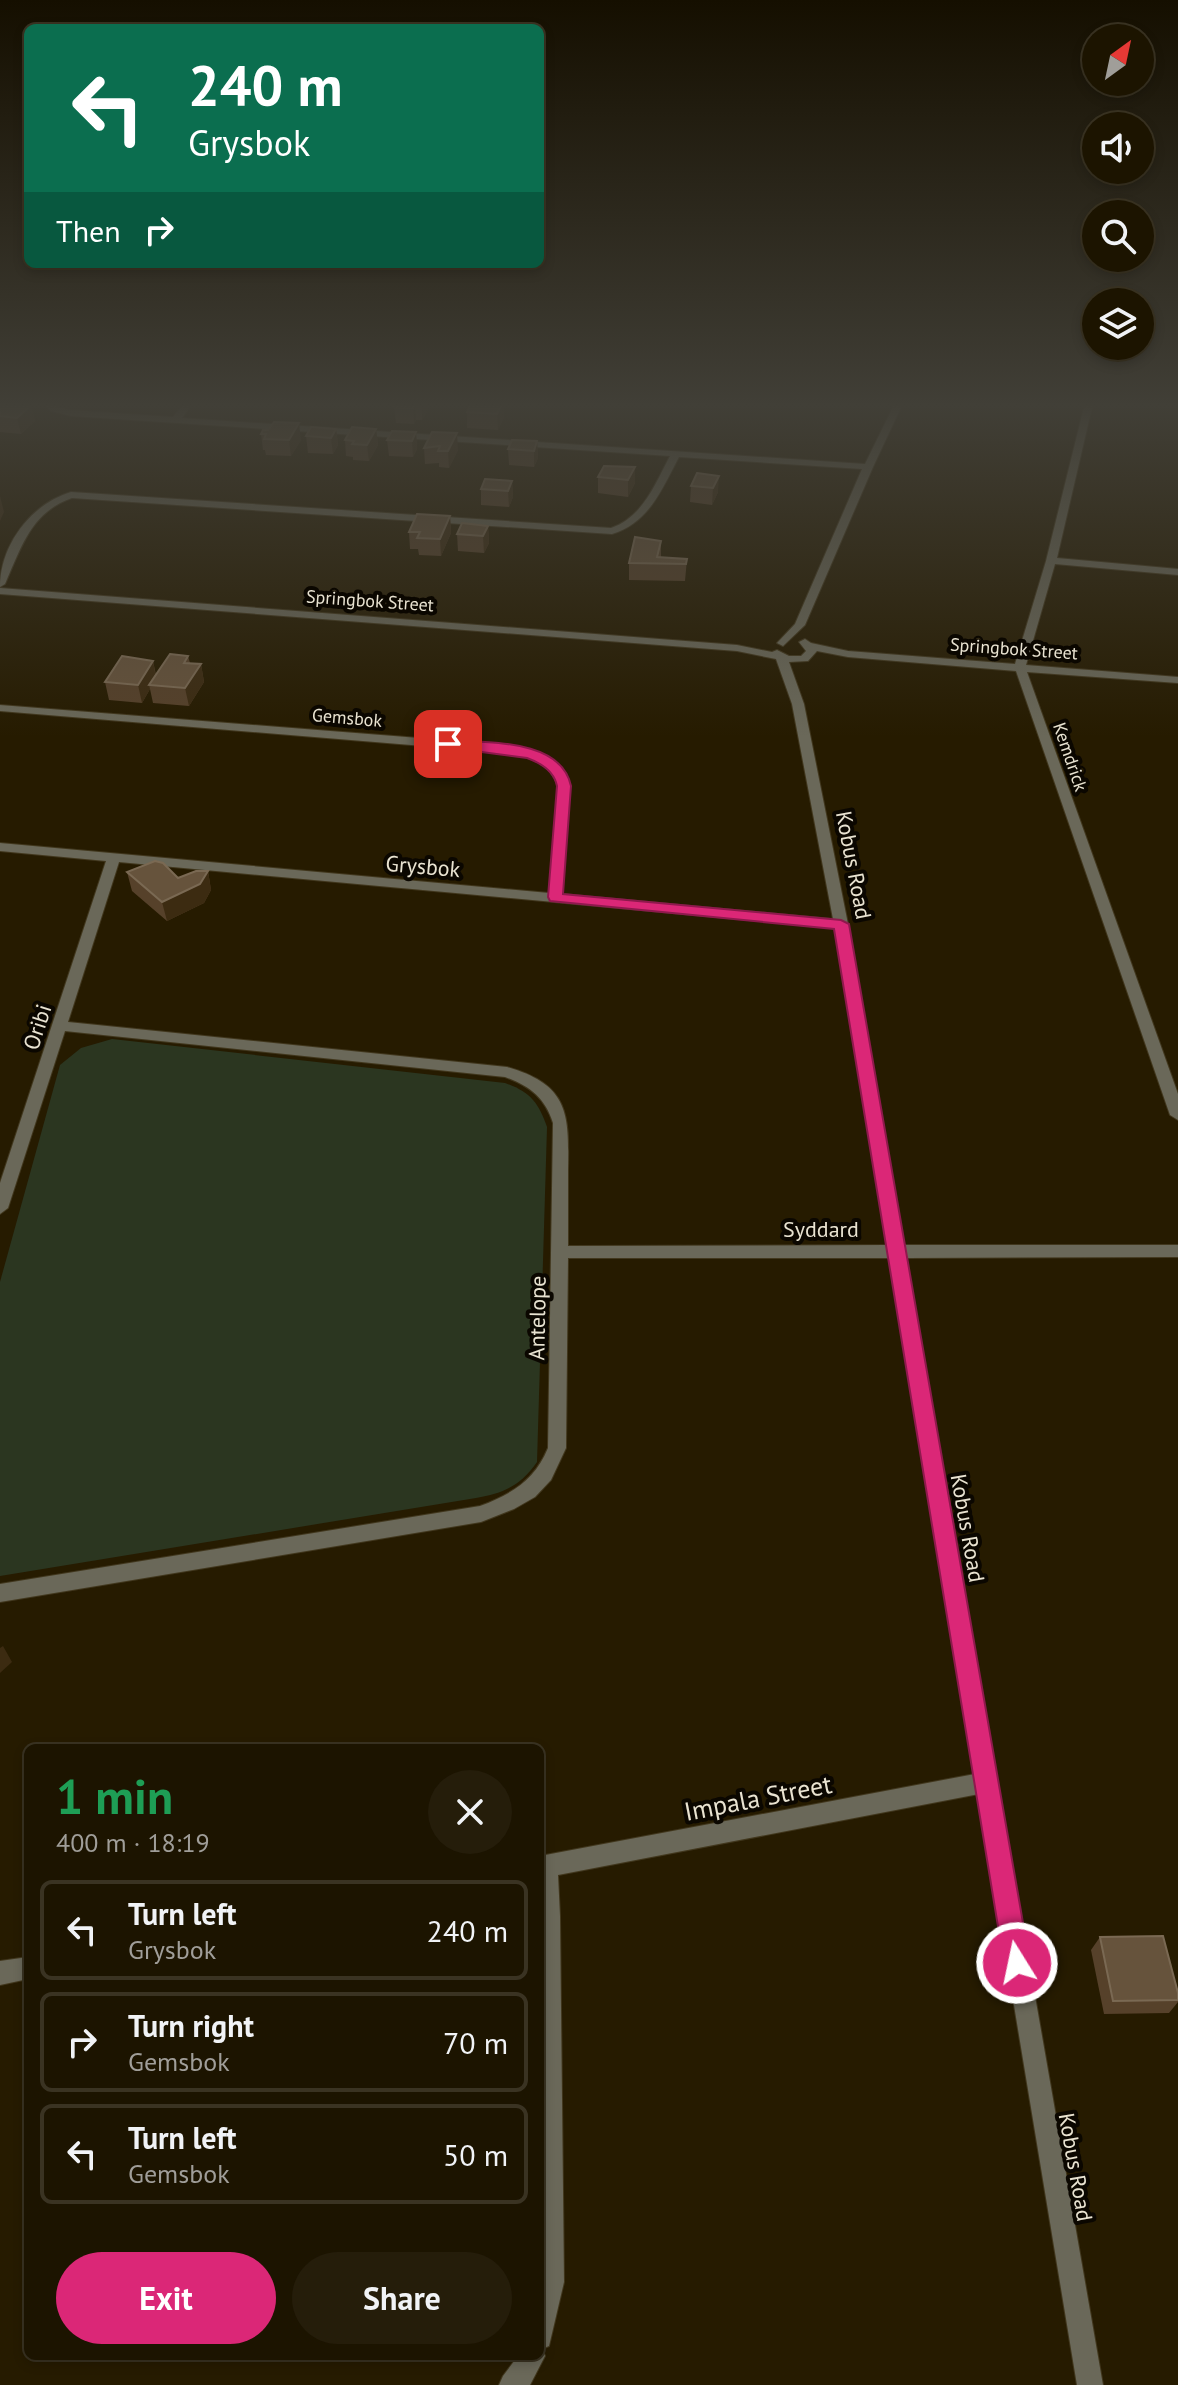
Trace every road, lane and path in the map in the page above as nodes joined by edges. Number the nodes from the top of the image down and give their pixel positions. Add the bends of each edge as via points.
1 (34, 514) edge
2 (361, 514) edge
3 (640, 514) edge
4 (848, 514) edge
5 (1062, 514) edge
6 (1051, 561) junction
7 (1178, 572) edge
8 (0, 584) edge
9 (0, 591) edge
10 (800, 625) junction
11 (781, 648) junction
12 (806, 652) junction
13 (1020, 667) junction
14 (1178, 680) edge
15 (792, 681) junction
16 (0, 708) edge
17 (0, 847) edge
18 (113, 859) junction
19 (555, 897) junction
20 (841, 924) junction
21 (61, 1026) junction
22 (1178, 1115) edge
23 (0, 1208) edge
24 (895, 1250) junction
25 (1178, 1251) edge
26 (560, 1252) junction
27 (0, 1593) edge
28 (986, 1782) junction
29 (544, 1867) edge
30 (544, 1875) edge
31 (24, 1969) edge
32 (0, 1973) edge
33 (544, 2317) edge
34 (530, 2360) edge
35 (512, 2385) edge
36 (1090, 2385) edge

1 - 8 street
2 - 3 street via 612,531
4 - 10 street
5 - 6 street
6 - 7 street
6 - 13 street
9 - 11 street, Springbok Street
10 - 11 street
10 - 12 street
11 - 12 street
11 - 12 street
11 - 15 street, Kobus Road
12 - 13 street, Springbok Street
12 - 15 street
13 - 14 street, Springbok Street
13 - 22 street, Kemdrick
15 - 20 street, Kobus Road
16 - 19 street, Gemsbok via 532,755 554,766 564,786
17 - 18 street, Grysbok
18 - 19 street, Grysbok
18 - 21 street, Oribi
19 - 20 street, Grysbok
20 - 24 street, Kobus Road
21 - 23 street, Oribi
21 - 26 street, Antelope via 521,1077 553,1099 561,1123
24 - 25 street, Syddard
24 - 26 street, Syddard
24 - 28 street, Kobus Road
26 - 27 street, Antelope via 557,1448 542,1481 515,1501 481,1514
28 - 29 street, Impala Street
28 - 36 street, Kobus Road
30 - 33 street via 549,1916 551,2282
31 - 32 street
34 - 35 street

